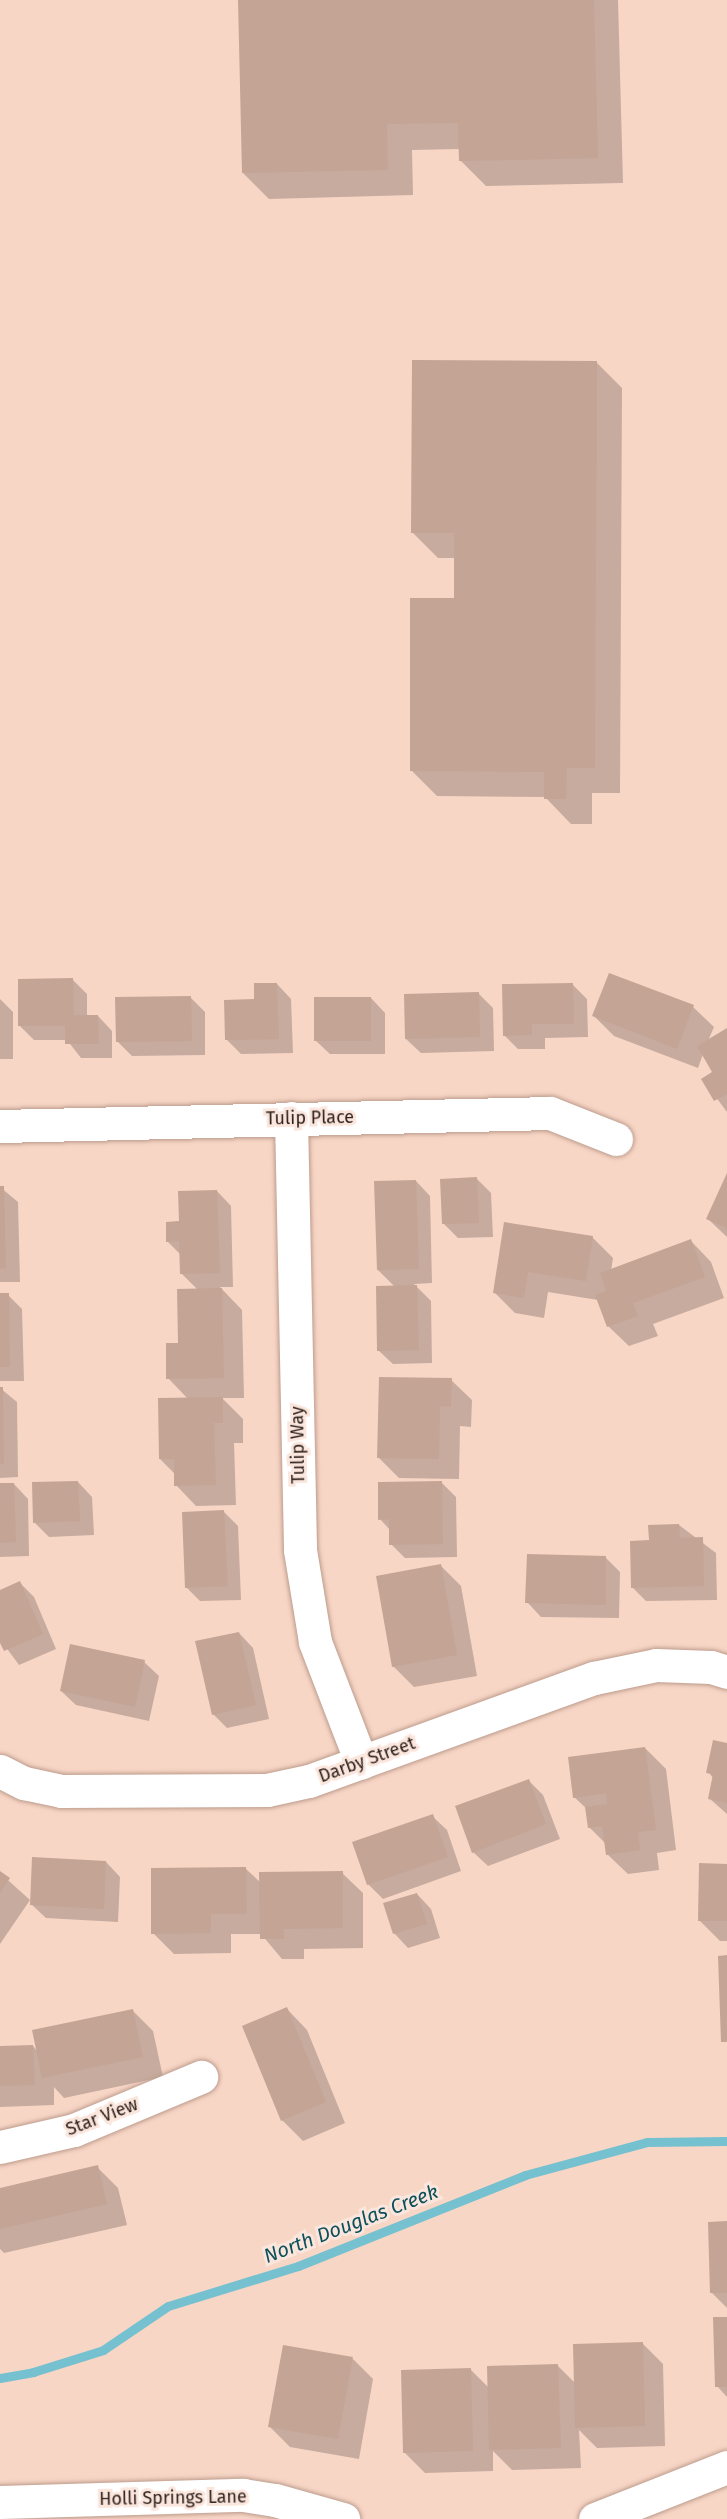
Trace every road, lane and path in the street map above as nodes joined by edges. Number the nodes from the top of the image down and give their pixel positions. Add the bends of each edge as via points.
1 (291, 1118) junction
2 (0, 1126) edge
3 (616, 1139) dead end
4 (727, 1672) edge
5 (361, 1762) junction
6 (0, 1771) edge
7 (201, 2077) dead end
8 (0, 2147) edge
9 (727, 2467) edge
10 (0, 2502) edge
11 (76, 2509) edge
12 (343, 2519) edge
13 (595, 2519) edge

1 - 2 street, Tulip Place
1 - 3 street, Tulip Place via 550,1113
1 - 5 street, Tulip Way via 300,1550 315,1642
4 - 5 street, Darby Street via 687,1665 614,1673
5 - 6 street, Darby Street via 309,1781 228,1793 62,1791 24,1783
7 - 8 street, Star View via 74,2130
9 - 13 street
10 - 11 street, Holli Springs Lane
11 - 12 street, Holli Springs Lane via 243,2495

